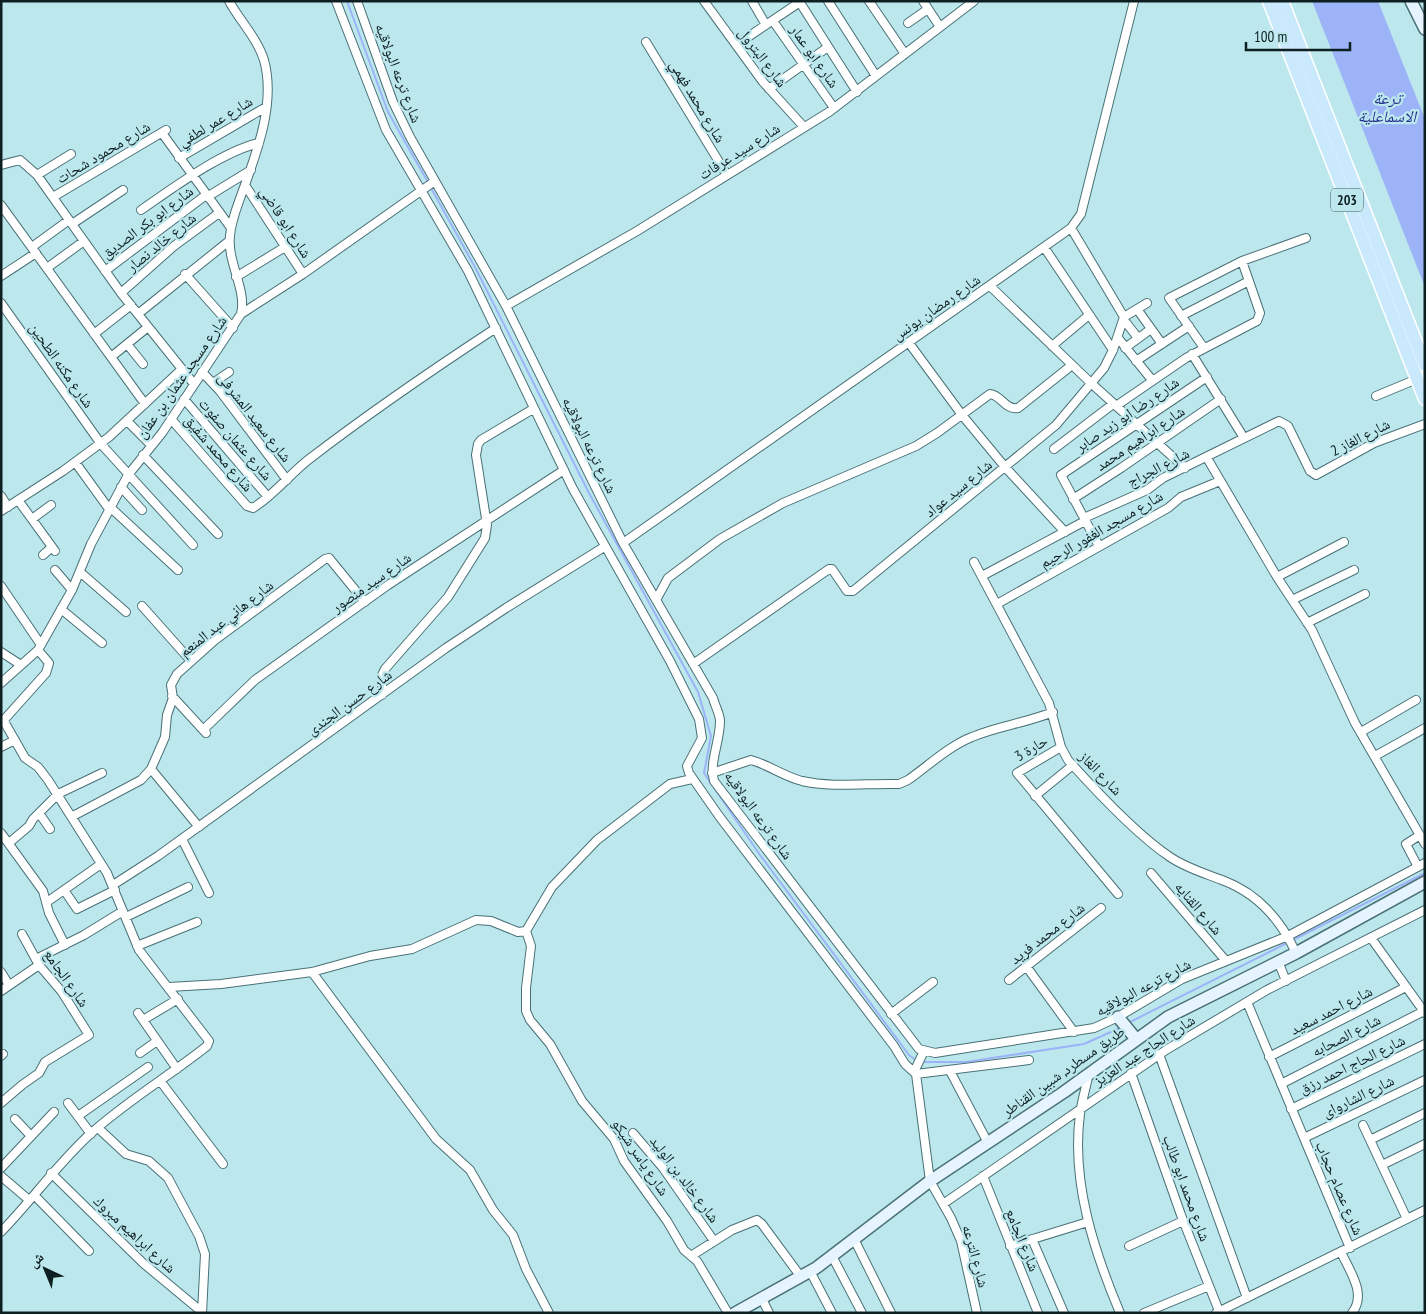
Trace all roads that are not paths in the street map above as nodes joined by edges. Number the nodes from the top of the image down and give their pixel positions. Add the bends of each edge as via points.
1 (229, 1) edge
2 (336, 1) edge
3 (357, 1) edge
4 (704, 1) edge
5 (752, 1) edge
6 (828, 1) edge
7 (869, 1) edge
8 (923, 1) edge
9 (974, 1) edge
10 (1134, 1) edge
11 (1269, 1) edge
12 (1282, 1) edge
13 (1412, 1) edge
14 (799, 2) edge
15 (962, 5) edge
16 (928, 9) junction
17 (770, 23) junction
18 (908, 23) dead end
19 (940, 27) junction
20 (1425, 29) edge
21 (646, 42) dead end
22 (736, 45) junction
23 (828, 47) junction
24 (905, 54) junction
25 (803, 64) junction
26 (876, 76) junction
27 (769, 89) junction
28 (857, 92) junction
29 (266, 107) junction
30 (834, 108) junction
31 (804, 127) junction
32 (258, 143) junction
33 (71, 154) dead end
34 (179, 158) junction
35 (1, 164) edge
36 (251, 170) junction
37 (37, 175) junction
38 (727, 175) junction
39 (192, 176) junction
40 (435, 182) junction
41 (245, 185) junction
42 (123, 190) dead end
43 (421, 192) junction
44 (206, 196) junction
45 (53, 197) junction
46 (1, 205) edge
47 (141, 210) dead end
48 (218, 213) junction
49 (71, 222) junction
50 (231, 228) junction
51 (1072, 228) junction
52 (1306, 238) dead end
53 (84, 240) junction
54 (229, 241) junction
55 (285, 247) junction
56 (1044, 247) junction
57 (34, 250) junction
58 (1242, 261) junction
59 (47, 268) junction
60 (105, 271) junction
61 (185, 274) junction
62 (303, 274) junction
63 (1, 276) edge
64 (236, 277) junction
65 (1249, 281) junction
66 (990, 286) junction
67 (121, 293) junction
68 (1, 303) edge
69 (1147, 303) dead end
70 (130, 305) junction
71 (506, 306) junction
72 (1137, 308) junction
73 (138, 314) junction
74 (241, 314) junction
75 (1089, 315) junction
76 (1181, 316) junction
77 (1124, 318) junction
78 (1189, 326) junction
79 (148, 327) junction
80 (233, 328) junction
81 (496, 328) junction
82 (1151, 328) junction
83 (94, 334) junction
84 (1118, 338) junction
85 (1138, 338) junction
86 (908, 343) junction
87 (127, 344) junction
88 (1162, 344) junction
89 (1052, 346) junction
90 (1125, 348) junction
91 (1204, 348) junction
92 (1113, 350) junction
93 (1192, 354) junction
94 (111, 357) junction
95 (1136, 361) junction
96 (143, 364) dead end
97 (1072, 365) junction
98 (1425, 365) edge
99 (181, 370) junction
100 (202, 372) junction
101 (229, 372) dead end
102 (1207, 377) junction
103 (1417, 379) junction
104 (1152, 380) junction
105 (213, 383) junction
106 (194, 384) junction
107 (1092, 384) junction
108 (1376, 396) dead end
109 (184, 399) junction
110 (1221, 399) junction
111 (1425, 399) edge
112 (145, 404) junction
113 (1115, 405) junction
114 (533, 409) junction
115 (962, 415) junction
116 (171, 419) junction
117 (127, 421) junction
118 (1136, 424) junction
119 (1425, 424) edge
120 (1244, 438) junction
121 (1158, 443) junction
122 (100, 444) junction
123 (150, 445) junction
124 (1054, 449) dead end
125 (143, 454) junction
126 (1207, 458) junction
127 (76, 462) junction
128 (1005, 467) junction
129 (1185, 468) junction
130 (564, 470) junction
131 (1310, 471) joint
132 (128, 475) junction
133 (287, 480) junction
134 (1220, 481) junction
135 (121, 487) junction
136 (1, 496) edge
137 (268, 497) junction
138 (1073, 499) junction
139 (18, 500) junction
140 (51, 505) dead end
141 (110, 508) junction
142 (5, 509) edge
143 (142, 510) dead end
144 (32, 519) junction
145 (1085, 519) junction
146 (487, 520) junction
147 (1065, 532) junction
148 (218, 534) dead end
149 (1344, 542) dead end
150 (624, 543) junction
151 (193, 546) dead end
152 (1099, 546) junction
153 (604, 548) junction
154 (43, 555) dead end
155 (974, 562) dead end
156 (55, 570) dead end
157 (178, 570) dead end
158 (1354, 570) dead end
159 (80, 572) junction
160 (982, 576) junction
161 (1277, 577) junction
162 (1, 586) edge
163 (72, 590) junction
164 (1365, 594) dead end
165 (5, 598) edge
166 (656, 600) junction
167 (1292, 600) junction
168 (364, 602) junction
169 (996, 604) junction
170 (142, 606) dead end
171 (62, 609) junction
172 (126, 612) dead end
173 (1307, 623) junction
174 (102, 643) dead end
175 (39, 648) junction
176 (1, 652) edge
177 (191, 661) junction
178 (693, 664) junction
179 (21, 665) junction
180 (1, 683) edge
181 (382, 695) junction
182 (172, 696) junction
183 (1416, 700) dead end
184 (1053, 712) junction
185 (2, 720) edge
186 (1425, 728) edge
187 (1361, 732) junction
188 (14, 740) junction
189 (1, 747) edge
190 (1061, 747) junction
191 (1375, 756) junction
192 (1073, 765) junction
193 (151, 769) junction
194 (102, 773) dead end
195 (712, 773) junction
196 (692, 779) junction
197 (58, 794) junction
198 (1035, 796) junction
199 (39, 813) junction
200 (73, 816) junction
201 (199, 827) junction
202 (50, 829) dead end
203 (1, 833) edge
204 (1420, 835) junction
205 (182, 839) junction
206 (9, 844) junction
207 (1425, 844) edge
208 (101, 864) junction
209 (1422, 865) edge
210 (1151, 872) dead end
211 (1425, 882) edge
212 (188, 886) dead end
213 (114, 888) junction
214 (64, 890) junction
215 (209, 893) dead end
216 (1118, 894) dead end
217 (47, 902) junction
218 (1101, 908) dead end
219 (1425, 910) edge
220 (124, 914) junction
221 (197, 922) dead end
222 (526, 931) junction
223 (22, 934) dead end
224 (1288, 936) junction
225 (1371, 938) junction
226 (65, 945) junction
227 (137, 946) junction
228 (1296, 953) junction
229 (1278, 961) junction
230 (38, 962) junction
231 (1226, 962) junction
232 (1026, 966) junction
233 (1, 972) edge
234 (312, 972) junction
235 (1009, 980) dead end
236 (1286, 981) junction
237 (932, 982) dead end
238 (9, 985) junction
239 (168, 987) junction
240 (1406, 987) junction
241 (1, 991) edge
242 (178, 1000) junction
243 (1246, 1002) junction
244 (1424, 1012) edge
245 (138, 1013) dead end
246 (891, 1014) junction
247 (1119, 1019) junction
248 (143, 1020) junction
249 (1074, 1032) junction
250 (1133, 1035) junction
251 (157, 1041) junction
252 (1425, 1044) edge
253 (140, 1053) dead end
254 (923, 1054) junction
255 (1159, 1054) junction
256 (1269, 1057) junction
257 (1029, 1060) dead end
258 (148, 1067) dead end
259 (177, 1069) junction
260 (950, 1071) junction
261 (915, 1072) junction
262 (1089, 1073) junction
263 (1131, 1073) junction
264 (1425, 1080) edge
265 (160, 1082) junction
266 (1281, 1084) junction
267 (1, 1103) edge
268 (68, 1103) dead end
269 (1081, 1108) junction
270 (1291, 1109) junction
271 (54, 1112) dead end
272 (1425, 1113) edge
273 (78, 1116) junction
274 (15, 1119) dead end
275 (1363, 1125) dead end
276 (98, 1128) junction
277 (634, 1133) dead end
278 (91, 1134) junction
279 (31, 1136) junction
280 (1304, 1138) junction
281 (1370, 1140) junction
282 (987, 1141) junction
283 (1425, 1144) edge
284 (223, 1164) dead end
285 (1382, 1165) junction
286 (1, 1168) edge
287 (51, 1173) junction
288 (983, 1176) junction
289 (3, 1177) edge
290 (931, 1184) junction
291 (1, 1187) edge
292 (32, 1197) junction
293 (941, 1201) junction
294 (1425, 1210) edge
295 (1407, 1219) junction
296 (1183, 1221) junction
297 (1088, 1222) junction
298 (1, 1232) edge
299 (854, 1239) junction
300 (1032, 1239) junction
301 (714, 1241) junction
302 (1010, 1246) junction
303 (1129, 1246) dead end
304 (1350, 1248) junction
305 (89, 1251) dead end
306 (1341, 1252) junction
307 (691, 1256) junction
308 (832, 1256) junction
309 (805, 1274) junction
310 (1209, 1286) junction
311 (1247, 1298) junction
312 (762, 1299) junction
313 (202, 1312) edge
314 (1218, 1312) edge
315 (549, 1313) edge
316 (728, 1313) edge
317 (736, 1313) edge
318 (769, 1313) edge
319 (832, 1313) edge
320 (862, 1313) edge
321 (891, 1313) edge
322 (977, 1313) edge
323 (1038, 1313) edge
324 (1064, 1313) edge
325 (1120, 1313) edge
326 (1144, 1313) edge
327 (1352, 1313) edge

1 - 29 street, شارع مسجد عثمان بن عفان via 263,58 267,76
2 - 43 street via 386,130
3 - 40 street, شارع ترعه البولاقيه via 393,102
4 - 22 street, شارع البترول
5 - 17 street, شارع ابو عمار
6 - 26 street
7 - 24 street
8 - 16 street
9 - 15 street, شارع سيد عرفات
10 - 51 street, شارع رمضان يونس via 1081,214
11 - 103 main road, 203
12 - 98 main road, 203
13 - 20 main road
14 - 17 street
14 - 23 street
15 - 19 street, شارع سيد عرفات
16 - 18 street
16 - 19 street
17 - 22 street
17 - 25 street, شارع ابو عمار
19 - 24 street, شارع سيد عرفات
21 - 38 street, شارع محمد فهمي
22 - 27 street, شارع البترول
23 - 25 street
23 - 28 street
24 - 26 street, شارع سيد عرفات
25 - 27 street
25 - 30 street, شارع ابو عمار
26 - 28 street, شارع سيد عرفات
27 - 31 street, شارع البترول
28 - 30 street, شارع سيد عرفات
29 - 32 street, شارع مسجد عثمان بن عفان
29 - 34 street, شارع عمر لطفي
30 - 31 street, شارع سيد عرفات
31 - 38 street, شارع سيد عرفات
32 - 36 street, شارع مسجد عثمان بن عفان
32 - 39 street
33 - 37 street
34 - 39 street
34 - 45 street, شارع محمود شحات via 164,132
35 - 37 street via 20,160
36 - 41 street, شارع مسجد عثمان بن عفان
36 - 44 street, شارع ابو بكر الصديق
37 - 45 street
38 - 71 street, شارع سيد عرفات
39 - 44 street
39 - 47 street
40 - 43 street
40 - 71 street, شارع ترعه البولاقيه
41 - 50 street, شارع مسجد عثمان بن عفان
41 - 55 street, شارع ابو قاضي
42 - 49 street
43 - 62 street
43 - 81 street via 468,271
44 - 48 street
44 - 60 street, شارع ابو بكر الصديق
45 - 49 street
46 - 57 street
48 - 50 street
48 - 67 street, شارع خالد نصار via 174,246
49 - 53 street
49 - 57 street
50 - 54 street, شارع مسجد عثمان بن عفان
51 - 56 street, شارع رمضان يونس
51 - 77 street
52 - 58 street
53 - 59 street
53 - 60 street
54 - 61 street
54 - 64 street, شارع مسجد عثمان بن عفان
55 - 62 street, شارع ابو قاضي
55 - 64 street
56 - 66 street, شارع رمضان يونس
56 - 75 street
57 - 59 street
57 - 63 street
58 - 65 street
58 - 76 street via 1170,298
59 - 83 street
60 - 67 street
61 - 73 street
61 - 80 street
62 - 74 street
64 - 74 street, شارع مسجد عثمان بن عفان via 242,302
65 - 76 street
65 - 91 street via 1259,318
66 - 86 street, شارع رمضان يونس
66 - 89 street
67 - 70 street
68 - 122 street, شارع مكنه الطحين
69 - 72 street
70 - 73 street
70 - 83 street
71 - 150 street, شارع ترعه البولاقيه
72 - 77 street
72 - 82 street
73 - 79 street
74 - 80 street, شارع مسجد عثمان بن عفان
75 - 89 street
75 - 92 street
76 - 78 street
77 - 84 street, شارع سيد عواد
77 - 85 street
78 - 88 street
78 - 91 street
79 - 87 street
79 - 99 street
80 - 100 street, شارع مسجد عثمان بن عفان
81 - 114 street
81 - 133 street via 416,381 324,448
82 - 85 street
82 - 88 street
83 - 94 street
84 - 90 street
84 - 92 street, شارع سيد عواد
85 - 90 street
86 - 115 street
86 - 150 street, شارع رمضان يونس
87 - 94 street
87 - 96 street
88 - 95 street
89 - 97 street
90 - 95 street
91 - 93 street
92 - 107 street, شارع سيد عواد
93 - 102 street
93 - 104 street
94 - 112 street
95 - 104 street
97 - 107 street
97 - 115 street via 1018,408 1009,408 992,394
99 - 106 street
99 - 112 street
100 - 105 street, شارع سعيد المشرفى
100 - 106 street, شارع مسجد عثمان بن عفان
101 - 105 street
102 - 110 street
102 - 118 street, شارع رضا ابو زيد صابر
103 - 108 street
103 - 111 main road, 203
104 - 113 street
105 - 133 street, شارع سعيد المشرفى
106 - 109 street, شارع مسجد عثمان بن عفان
107 - 113 street
107 - 128 street, شارع سيد عواد via 1052,429
109 - 116 street, شارع مسجد عثمان بن عفان
109 - 137 street, شارع عثمان صفوت
110 - 120 street
110 - 121 street, شارع ابراهيم محمد
112 - 117 street
113 - 118 street
113 - 124 street
114 - 130 street
114 - 146 street via 478,444 476,455
115 - 128 street
115 - 166 street via 916,446 783,503 720,539 668,578
116 - 123 street, شارع مسجد عثمان بن عفان
116 - 137 street, شارع محمد شفيق via 247,506 253,508
117 - 122 street
117 - 123 street
118 - 121 street
118 - 138 street, شارع رضا ابو زيد صابر via 1062,474
119 - 131 street, شارع الغاز 2 via 1374,443 1319,475
120 - 126 street, شارع الجراج
120 - 131 street, شارع الجراج via 1282,421 1288,426
121 - 129 street
121 - 138 street, شارع ابراهيم محمد
122 - 127 street
122 - 132 street, شارع مكنه الطحين
123 - 125 street, شارع مسجد عثمان بن عفان
125 - 132 street, شارع مسجد عثمان بن عفان
125 - 148 street
126 - 129 street, شارع الجراج
126 - 134 street
127 - 139 street
127 - 141 street
128 - 147 street
128 - 178 street, شارع سيد عواد via 853,591 847,591 829,569
129 - 145 street, شارع الجراج
130 - 146 street, شارع سيد منصور
130 - 153 street
132 - 135 street, شارع مسجد عثمان بن عفان
132 - 151 street, شارع مكنه الطحين
133 - 137 street
134 - 152 street, شارع مسجد الغفور الرحيم via 1181,497 1168,508
134 - 161 street
135 - 141 street, شارع مسجد عثمان بن عفان
135 - 143 street
136 - 142 street
138 - 145 street
139 - 142 street
139 - 144 street
140 - 144 street
141 - 157 street
141 - 159 street, شارع مسجد عثمان بن عفان
144 - 154 street via 54,549
145 - 147 street, شارع الجراج
145 - 152 street
146 - 168 street, شارع سيد منصور
146 - 181 street via 487,532 481,546 455,587 385,669
147 - 160 street, شارع الجراج
149 - 161 street
150 - 166 street, شارع ترعه البولاقيه
152 - 169 street, شارع مسجد الغفور الرحيم
153 - 181 street, شارع حسن الجندى via 506,608
153 - 196 street via 670,661 699,719 702,738 687,766
155 - 160 street, شارع الغاز
156 - 163 street
158 - 167 street
159 - 163 street, شارع مسجد عثمان بن عفان
159 - 172 street
160 - 169 street, شارع الغاز
161 - 167 street
162 - 165 street
163 - 171 street, شارع مسجد عثمان بن عفان
164 - 173 street
165 - 175 street
166 - 178 street, شارع ترعه البولاقيه
167 - 173 street
168 - 177 street, شارع هاني عبد المنعم via 327,558
168 - 182 street, شارع سيد منصور via 248,686 204,731
169 - 184 street, شارع الغاز
170 - 177 street
171 - 174 street
171 - 175 street, شارع مسجد عثمان بن عفان
173 - 187 street
175 - 179 street, شارع مسجد عثمان بن عفان
175 - 185 street via 49,663 46,673
176 - 179 street
177 - 182 street, شارع هاني عبد المنعم via 175,677 171,685
178 - 195 street, شارع ترعه البولاقيه via 713,698 720,719
179 - 180 street, شارع مسجد عثمان بن عفان
181 - 201 street, شارع حسن الجندى
182 - 193 street, شارع هاني عبد المنعم via 165,737
183 - 187 street
184 - 190 street, شارع الغاز
184 - 195 street via 971,737 899,784 803,781 751,760
185 - 188 street
186 - 191 street
187 - 191 street
188 - 189 street
188 - 197 street via 24,758 38,767
190 - 192 street, شارع الغاز
190 - 198 street, حارة 3 via 1017,771
191 - 204 street
192 - 198 street
192 - 224 street, شارع الغاز via 1168,856 1251,896 1274,915
193 - 200 street, شارع هاني عبد المنعم via 141,780
193 - 201 street
194 - 197 street
195 - 246 street, شارع ترعه البولاقيه via 722,792
196 - 222 street via 670,784 597,840 552,887
196 - 261 street via 905,1064
197 - 199 street
197 - 200 street
198 - 216 street
199 - 202 street
199 - 206 street
200 - 208 street
201 - 205 street, شارع حسن الجندى
203 - 206 street
204 - 207 street
204 - 209 street via 1406,844
205 - 213 street, شارع حسن الجندى
205 - 215 street
206 - 217 street via 40,886
208 - 213 street
208 - 214 street
209 - 224 street, شارع ترعه البولاقيه
210 - 231 street, شارع القنايه
211 - 228 main road, طريق مسطرد, شبين القناطر
212 - 220 street
213 - 214 street, شارع حسن الجندى via 77,909
213 - 220 street
214 - 217 street
217 - 226 street
218 - 232 street, شارع محمد فريد
219 - 225 street, شارع الحاج عبد العزيز
220 - 226 street
220 - 227 street
221 - 227 street
222 - 234 street via 518,932 491,921 476,920 412,949 370,956
222 - 307 street, شارع ياسر شيكو via 531,950 526,988 528,1015 550,1044 582,1101 614,1139 624,1161
223 - 230 street, شارع الجامع
224 - 228 street, شارع الغاز
224 - 231 street, شارع ترعه البولاقيه
225 - 236 street, شارع الحاج عبد العزيز
225 - 240 street
226 - 230 street
227 - 239 street
228 - 229 main road, طريق مسطرد, شبين القناطر
229 - 236 street
229 - 250 main road, طريق مسطرد, شبين القناطر
230 - 238 street
230 - 267 street, شارع الجامع via 89,1033 87,1038 45,1062 40,1073
231 - 247 street, شارع ترعه البولاقيه via 1176,982
232 - 235 street, شارع محمد فريد
232 - 249 street
233 - 238 street
234 - 239 street via 221,984
234 - 315 street via 436,1139 470,1170 493,1210 513,1235
236 - 243 street, شارع الحاج عبد العزيز
237 - 246 street
238 - 241 street
239 - 242 street
240 - 244 street
240 - 256 street, شارع احمد سعيد
242 - 248 street
242 - 259 street via 209,1042
243 - 255 street, شارع الحاج عبد العزيز
243 - 256 street, شارع عصام حجاب
244 - 266 street, شارع الصحابه
245 - 248 street
246 - 254 street, شارع ترعه البولاقيه
247 - 249 street, شارع ترعه البولاقيه
247 - 250 main road
248 - 251 street
249 - 254 street, شارع ترعه البولاقيه
250 - 262 main road, طريق مسطرد, شبين القناطر
251 - 253 street
251 - 259 street
252 - 270 street, شارع الحاج احمد رزق
254 - 261 street
255 - 263 street, شارع الحاج عبد العزيز
255 - 311 street
256 - 266 street, شارع عصام حجاب
257 - 260 street
258 - 273 street
259 - 265 street
260 - 261 street
260 - 282 street
261 - 290 street
262 - 269 street
262 - 282 main road, طريق مسطرد, شبين القناطر
263 - 269 street, شارع الحاج عبد العزيز
263 - 296 street, شارع محمد ابو طالب
264 - 280 street, شارع الشارواى
265 - 276 street via 140,1093
265 - 284 street
266 - 270 street, شارع عصام حجاب
268 - 273 street
269 - 288 street, شارع الحاج عبد العزيز
269 - 297 street via 1079,1158
270 - 280 street, شارع عصام حجاب
271 - 279 street
272 - 281 street
273 - 278 street
274 - 279 street
275 - 281 street
276 - 278 street
276 - 313 street via 126,1154 149,1160 168,1178 205,1254
277 - 301 street, شارع خالد بن الوليد
278 - 287 street
279 - 286 street
280 - 304 street, شارع عصام حجاب
281 - 285 street
282 - 290 main road, طريق مسطرد, شبين القناطر
283 - 285 street
285 - 295 street
287 - 292 street
287 - 313 street, شارع ابراهيم مبروك via 143,1263
288 - 293 street, شارع الحاج عبد العزيز
288 - 302 street, شارع الجامع
289 - 291 street
289 - 292 street
290 - 293 street, شارع الترعه
290 - 299 main road, طريق مسطرد, شبين القناطر
292 - 298 street
292 - 305 street
293 - 322 street, شارع الترعه via 961,1241
294 - 295 street
295 - 304 street
296 - 303 street
296 - 310 street, شارع محمد ابو طالب
297 - 300 street
297 - 325 street
299 - 308 main road, طريق مسطرد, شبين القناطر
299 - 321 street
300 - 302 street
300 - 324 street
301 - 307 street
301 - 309 street via 757,1220
302 - 323 street, شارع الجامع
304 - 306 street, شارع عصام حجاب
306 - 311 street, شارع عصام حجاب
306 - 327 street via 1359,1294 1359,1304
307 - 316 street, شارع ياسر شيكو
308 - 309 main road, طريق مسطرد, شبين القناطر
308 - 320 street
309 - 312 main road, طريق مسطرد, شبين القناطر
309 - 319 street
310 - 314 street, شارع محمد ابو طالب
310 - 326 street
311 - 314 street, شارع عصام حجاب
312 - 317 main road, طريق مسطرد, شبين القناطر
312 - 318 street

